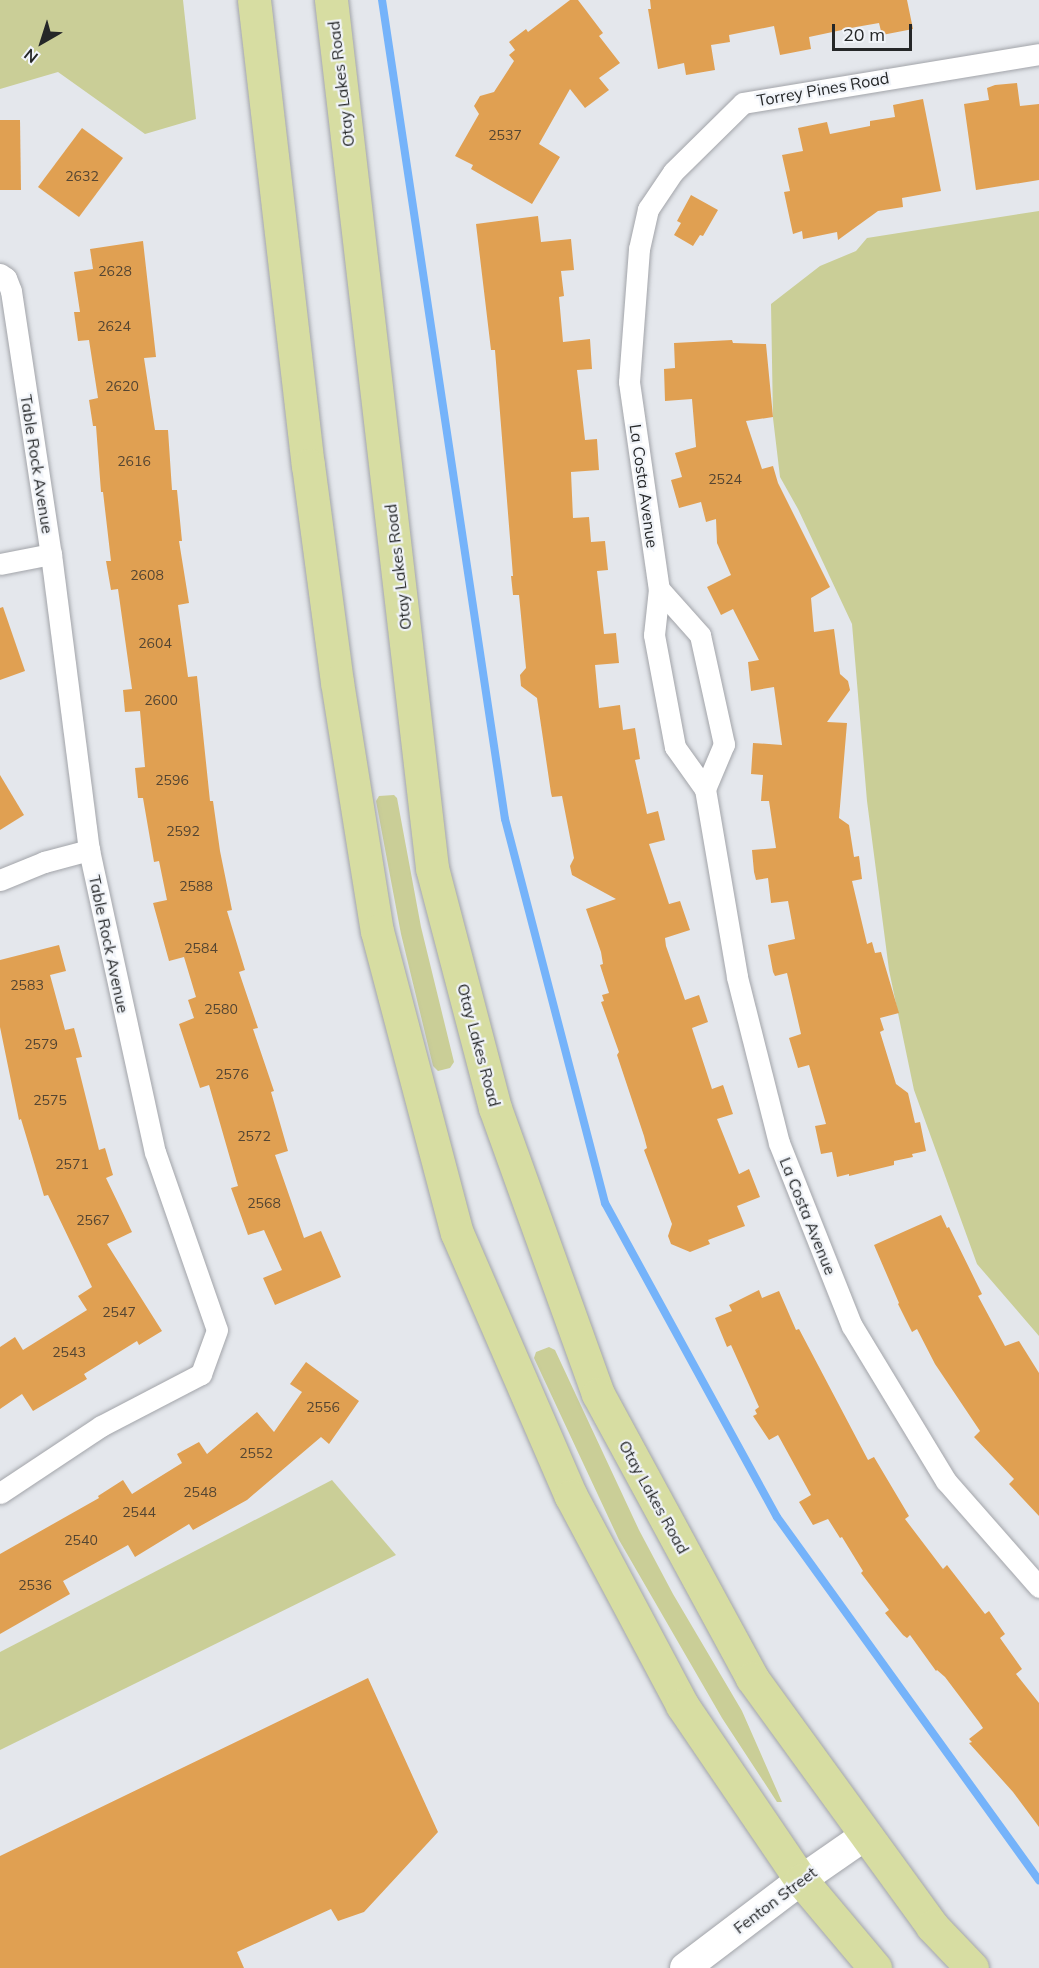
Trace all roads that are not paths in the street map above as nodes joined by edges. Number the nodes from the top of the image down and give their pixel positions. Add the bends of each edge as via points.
1 (254, 0) edge
2 (331, 0) edge
3 (1039, 54) edge
4 (0, 274) edge
5 (630, 382) joint
6 (51, 554) junction
7 (0, 564) edge
8 (659, 589) junction
9 (705, 789) junction
10 (88, 850) junction
11 (0, 880) edge
12 (0, 1493) edge
13 (1039, 1587) edge
14 (866, 1835) junction
15 (801, 1880) junction
16 (685, 1968) edge
17 (875, 1968) edge
18 (972, 1968) edge

1 - 15 main road via 309,476 377,931 457,1233 582,1517 682,1705
2 - 14 main road, Otay Lakes Road via 432,868 495,1108 598,1394 752,1678
3 - 5 street, Torrey Pines Road via 743,103 672,172 648,209 639,249
4 - 6 street, Table Rock Avenue via 11,291
5 - 8 street, La Costa Avenue
6 - 7 street
6 - 10 street, Table Rock Avenue
8 - 9 street, La Costa Avenue via 654,634 675,747
8 - 9 street via 700,635 724,744
9 - 13 street, La Costa Avenue via 737,976 779,1143 852,1326 946,1481
10 - 11 street
10 - 12 street, Table Rock Avenue via 155,1152 217,1330 201,1374 101,1426
14 - 15 street, Fenton Street
14 - 18 main road, Otay Lakes Road via 932,1926
15 - 16 street, Fenton Street
15 - 17 main road

